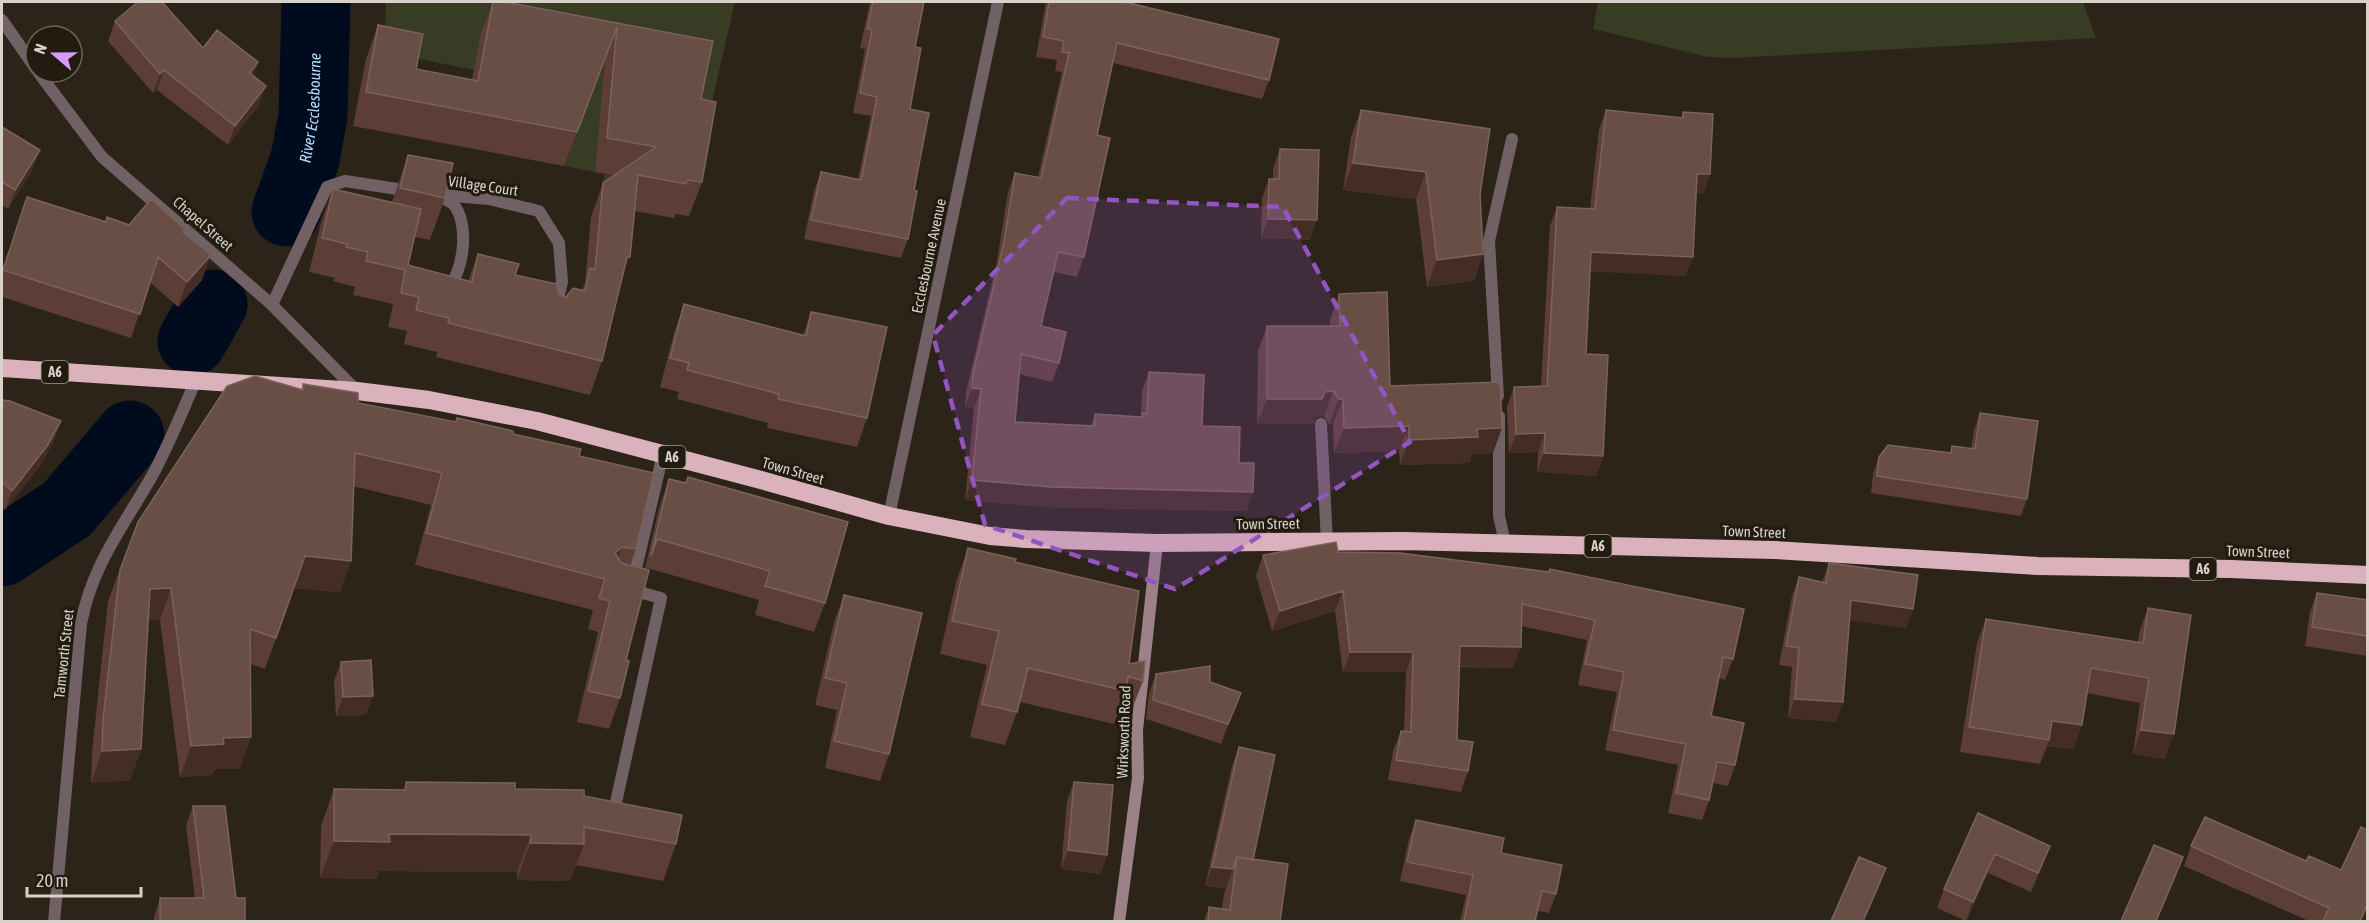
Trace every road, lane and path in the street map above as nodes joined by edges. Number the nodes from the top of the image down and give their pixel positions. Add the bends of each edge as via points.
1 (998, 2) edge
2 (2, 21) edge
3 (24, 52) edge
4 (47, 84) edge
5 (1512, 139) dead end
6 (436, 195) junction
7 (434, 300) edge
8 (271, 304) junction
9 (552, 323) edge
10 (2, 368) edge
11 (190, 380) junction
12 (357, 392) junction
13 (1321, 424) edge
14 (663, 454) junction
15 (889, 516) junction
16 (1327, 542) junction
17 (1157, 543) junction
18 (1505, 543) junction
19 (2367, 575) edge
20 (612, 586) edge
21 (631, 590) junction
22 (615, 807) edge
23 (54, 921) edge
24 (1119, 921) edge

1 - 15 street, Ecclesbourne Avenue
2 - 3 street, Chapel Street
4 - 8 street, Chapel Street via 102,158
5 - 18 street via 1489,241 1501,448 1499,516
6 - 7 street via 453,204 463,224 463,255 450,286
6 - 8 street, Village Court via 345,181 327,187
6 - 9 street, Village Court via 489,199 539,211 559,243 562,282
8 - 12 street, Chapel Street
10 - 11 highway, A6
11 - 12 highway, Town Street / A6
11 - 23 street, Tamworth Street via 152,475 106,551 87,594
12 - 14 highway, Town Street / A6 via 429,400 526,419
13 - 16 street
14 - 15 highway, Town Street / A6
14 - 21 street
15 - 17 highway, Town Street / A6 via 990,536
16 - 17 highway, Town Street / A6
16 - 18 highway, Town Street / A6
17 - 24 street, Wirksworth Road via 1137,730 1138,778
18 - 19 highway, Town Street / A6 via 1861,553 2038,567
20 - 21 street
21 - 22 street via 661,598

